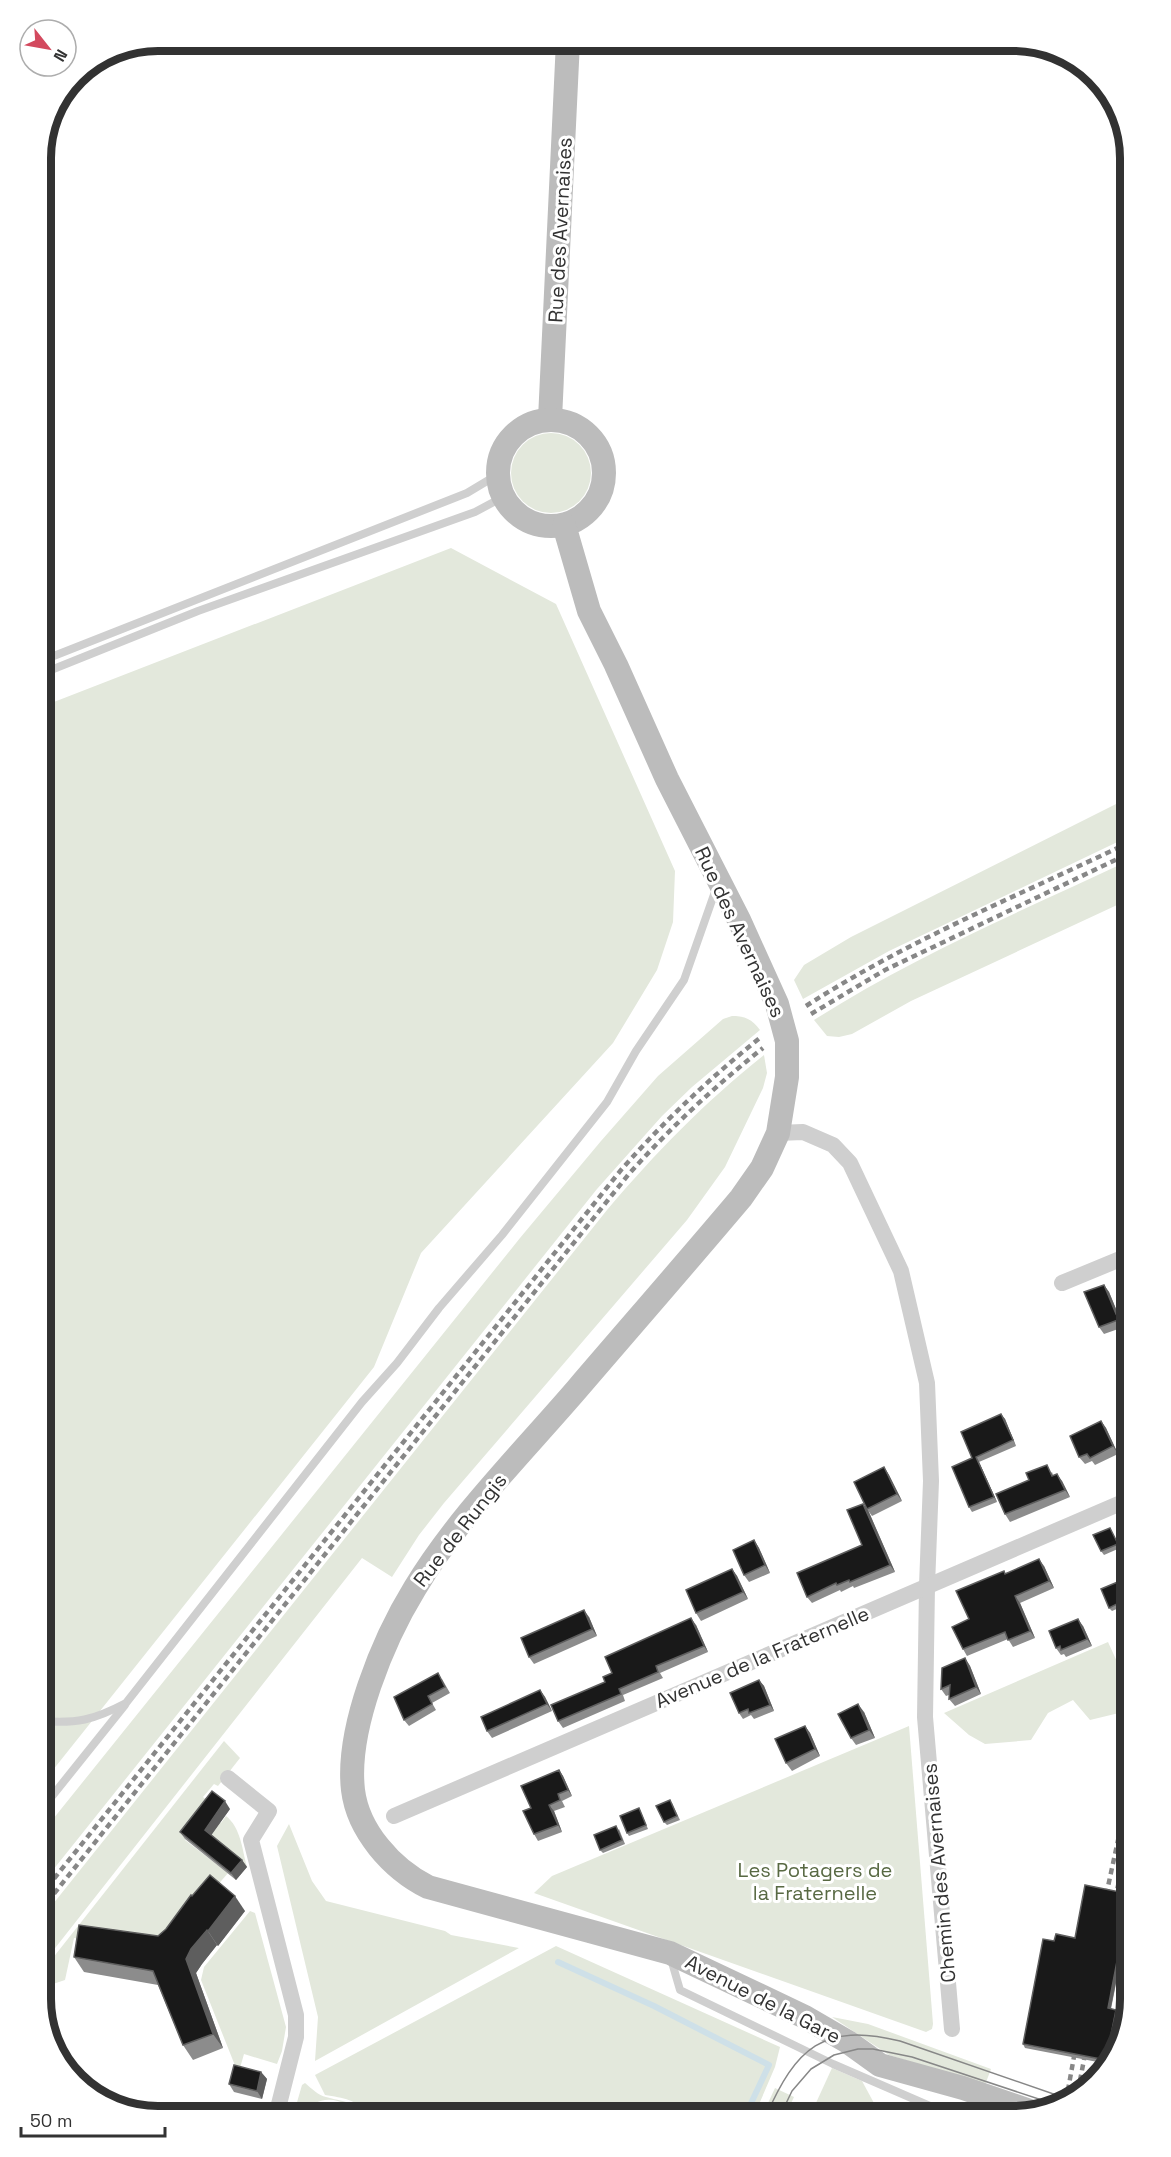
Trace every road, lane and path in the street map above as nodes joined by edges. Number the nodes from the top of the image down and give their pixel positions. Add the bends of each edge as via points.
1 (568, 51) edge
2 (550, 419) junction
3 (500, 486) junction
4 (564, 525) junction
5 (51, 657) edge
6 (51, 670) edge
7 (718, 880) junction
8 (778, 1133) junction
9 (1120, 1259) edge
10 (1062, 1283) dead end
11 (1120, 1504) edge
12 (927, 1587) junction
13 (126, 1703) junction
14 (51, 1722) edge
15 (228, 1778) dead end
16 (51, 1796) edge
17 (394, 1816) dead end
18 (520, 1912) joint
19 (669, 1953) junction
20 (952, 2029) dead end
21 (279, 2106) edge
22 (930, 2106) edge
23 (1016, 2106) edge

1 - 2 main road, Rue des Avernaises
2 - 3 main road via 519,430 507,442 500,458
2 - 4 main road via 570,422 587,432 599,447 605,466 604,485 596,503 582,517
3 - 4 main road via 513,512 528,522 546,527
3 - 5 lane via 467,493
3 - 6 lane via 475,512 198,611
4 - 7 main road, Rue des Avernaises via 589,611
7 - 8 main road, Rue des Avernaises via 777,1004 787,1041 788,1077
7 - 13 lane via 684,980 607,1102 398,1363 362,1402
8 - 12 street via 803,1132 833,1145 850,1163 901,1271 927,1383 931,1481
8 - 18 main road, Rue de Rungis via 762,1168 741,1198 465,1518 435,1558 414,1589 372,1680 356,1733 352,1776 356,1802 372,1838 406,1874 422,1884
9 - 10 street
11 - 12 street, Avenue de la Fraternelle
12 - 17 street, Avenue de la Fraternelle
12 - 20 street, Chemin des Avernaises via 926,1717
13 - 14 lane via 105,1714 68,1724
13 - 16 lane
15 - 21 street via 269,1811 251,1840 296,2015 296,2037
18 - 19 main road, Avenue de la Gare
19 - 22 lane via 680,1990
19 - 23 main road, Avenue de la Gare via 806,2017 880,2065

